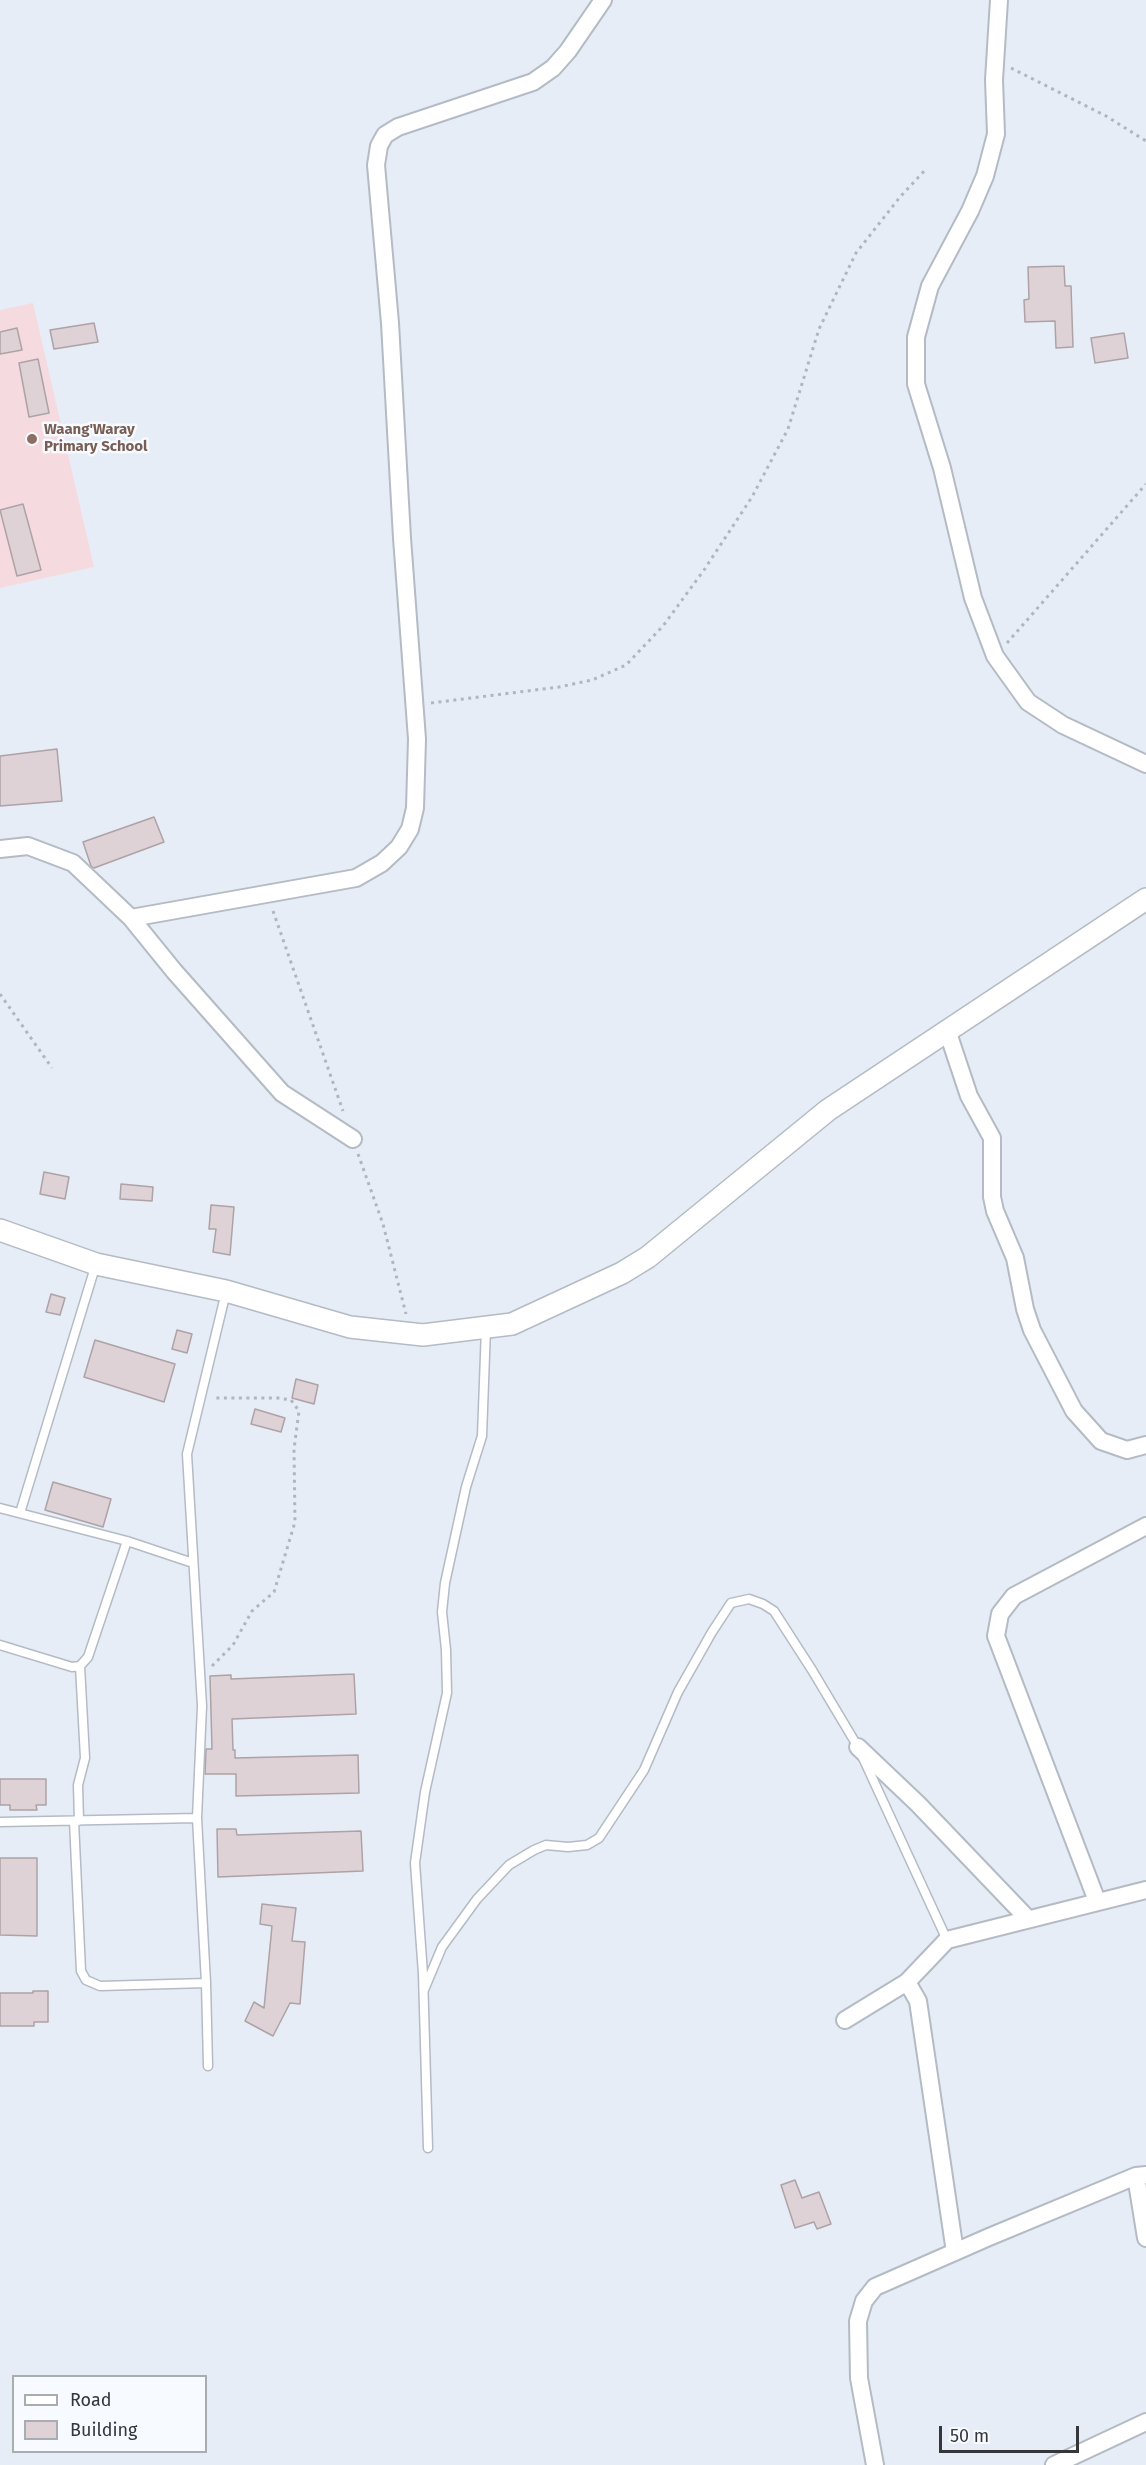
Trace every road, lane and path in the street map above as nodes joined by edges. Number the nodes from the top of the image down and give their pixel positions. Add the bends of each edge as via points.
1 (603, 0) edge
2 (999, 0) edge
3 (996, 61) junction
4 (1146, 141) edge
5 (926, 169) dead end
6 (1146, 484) edge
7 (995, 656) junction
8 (415, 705) junction
9 (1146, 764) edge
10 (0, 849) edge
11 (1146, 898) edge
12 (131, 918) junction
13 (0, 994) edge
14 (947, 1030) junction
15 (52, 1068) dead end
16 (353, 1139) dead end
17 (0, 1230) edge
18 (96, 1264) junction
19 (226, 1292) junction
20 (486, 1327) junction
21 (200, 1399) junction
22 (1146, 1445) edge
23 (0, 1508) edge
24 (20, 1513) junction
25 (1146, 1526) edge
26 (127, 1541) junction
27 (194, 1563) junction
28 (0, 1645) edge
29 (80, 1666) junction
30 (200, 1677) junction
31 (858, 1747) junction
32 (197, 1818) junction
33 (76, 1821) junction
34 (0, 1822) edge
35 (1146, 1890) edge
36 (1097, 1901) junction
37 (1028, 1919) junction
38 (947, 1940) junction
39 (907, 1982) junction
40 (206, 1983) junction
41 (424, 1990) junction
42 (844, 2020) dead end
43 (208, 2066) dead end
44 (428, 2148) dead end
45 (1141, 2176) edge
46 (1146, 2238) edge
47 (956, 2252) junction
48 (1146, 2422) edge
49 (875, 2465) edge
50 (1054, 2465) edge

1 - 8 street via 568,51 533,82 398,127 385,135 379,146 376,165
2 - 3 street
3 - 4 path via 1106,116
3 - 7 street via 996,134 985,176 930,286 916,337 916,384 942,468 973,598
5 - 8 path via 856,253 819,329 788,429 746,506 663,626 626,665 592,680 559,687
6 - 7 path
7 - 9 street via 1028,702 1063,725
8 - 12 street via 415,808 410,829 382,863 356,878
10 - 12 street via 28,846 73,863
11 - 14 street
12 - 16 street via 282,1093
13 - 15 path
14 - 20 street via 828,1110 622,1274 512,1324
14 - 22 street via 969,1096 992,1138 992,1197 1015,1258 1032,1330 1074,1411 1101,1441 1127,1450
17 - 18 street
18 - 19 street
18 - 24 lane
19 - 20 street via 350,1327 423,1335
19 - 21 lane
20 - 41 lane via 482,1436 465,1486 445,1583 442,1612 447,1693 415,1863
21 - 27 lane via 188,1454
21 - 30 path via 278,1398 291,1400 299,1411 294,1449 295,1522 274,1592 252,1611 226,1654
23 - 24 lane
24 - 26 lane
25 - 36 street via 1014,1596 1000,1614 996,1636
26 - 27 lane
26 - 29 lane via 88,1657
27 - 30 lane
28 - 29 lane
29 - 33 lane via 85,1758 79,1775
30 - 32 lane
31 - 37 street
31 - 38 lane
31 - 41 lane via 774,1611 749,1599 731,1603 678,1692 644,1770 599,1838 587,1845 546,1845 509,1865 477,1899 442,1947
32 - 33 lane
32 - 40 lane
33 - 34 lane
33 - 40 lane via 81,1971 86,1980 100,1986
35 - 36 street
36 - 37 street
37 - 38 street
38 - 39 street
39 - 42 street
39 - 47 street via 918,2001
40 - 43 lane
41 - 44 lane
45 - 46 street
45 - 47 street
47 - 49 street via 875,2287 864,2301 858,2321 859,2378
48 - 50 street

